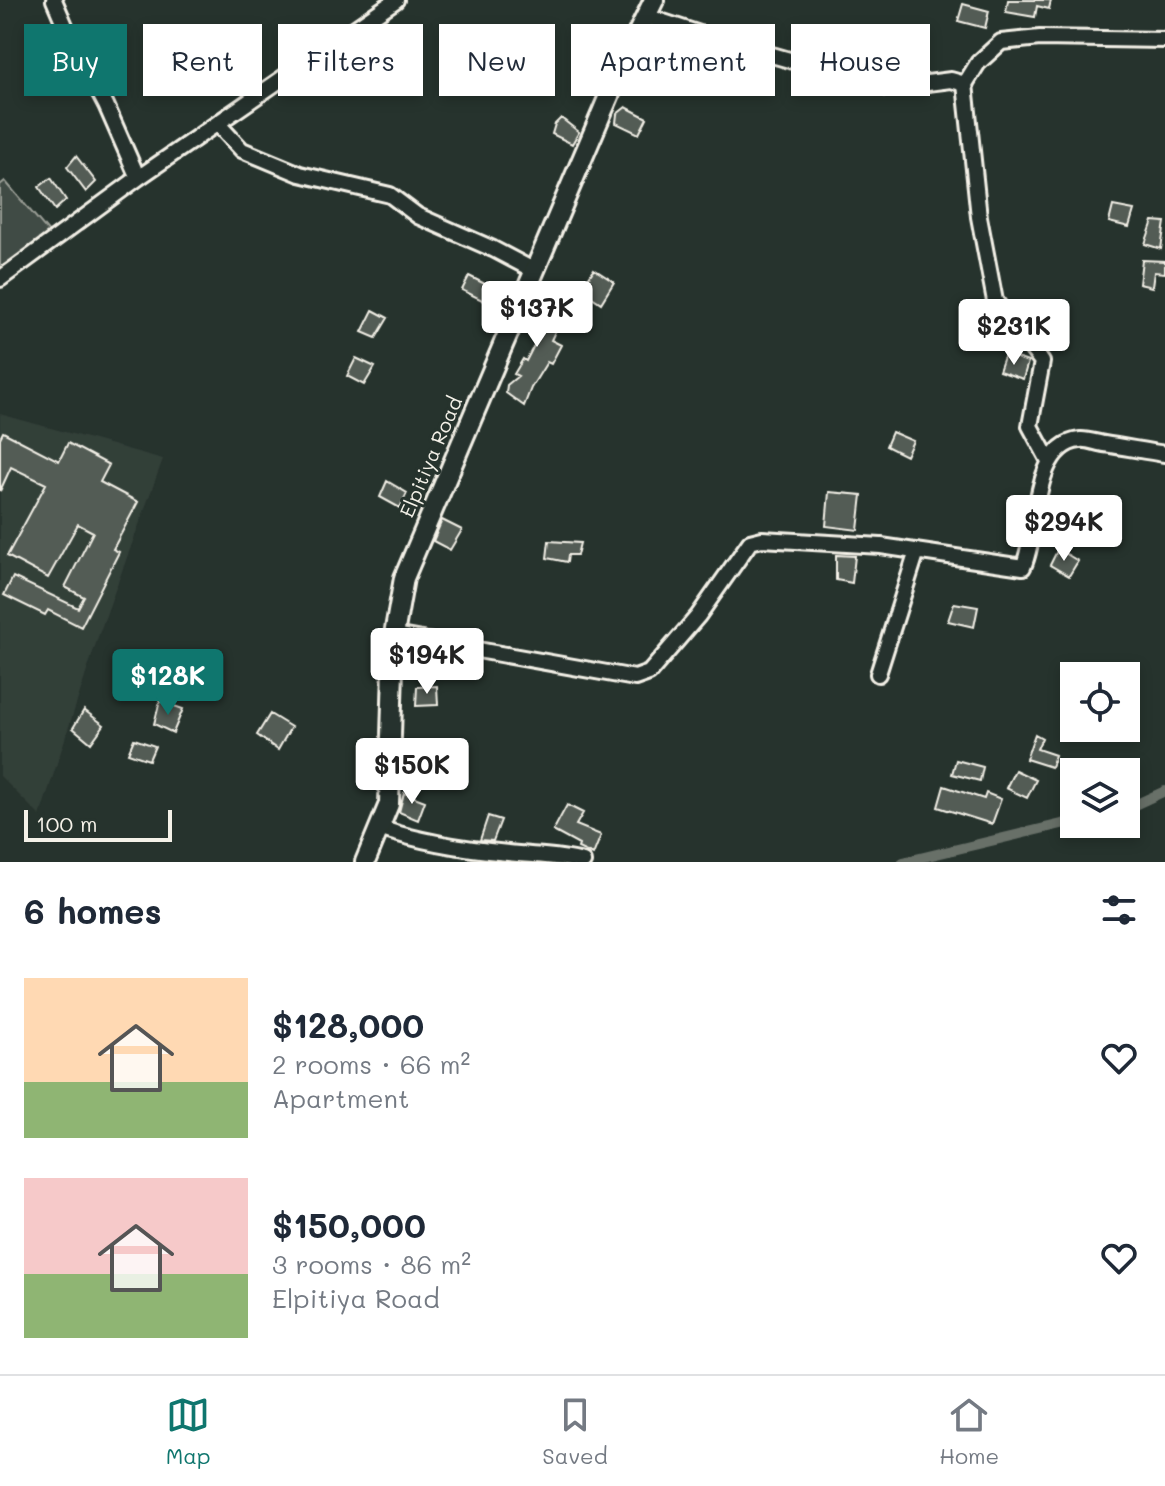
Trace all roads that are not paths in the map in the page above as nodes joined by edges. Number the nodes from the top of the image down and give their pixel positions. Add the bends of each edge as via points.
1 (54, 0) edge
2 (396, 0) edge
3 (649, 8) edge
4 (1165, 40) edge
5 (965, 84) junction
6 (218, 124) junction
7 (138, 178) junction
8 (535, 271) junction
9 (0, 279) edge
10 (1165, 454) edge
11 (1049, 461) junction
12 (917, 551) junction
13 (394, 635) junction
14 (878, 674) dead end
15 (379, 828) junction
16 (365, 862) edge
17 (583, 862) edge

1 - 7 street
2 - 6 street
3 - 5 street via 888,88 951,80
3 - 8 main road, Elpitiya Road
4 - 5 street via 1001,42
5 - 11 street via 979,217 995,301 1042,362 1030,426
6 - 7 street
6 - 8 street via 242,150 300,174 390,195 418,216
7 - 9 street
8 - 13 main road, Elpitiya Road via 404,578
10 - 11 street via 1080,440 1062,447
11 - 12 street via 1023,567
12 - 13 street via 750,542 698,616 649,673 635,678
12 - 14 street
13 - 15 main road, Elpitiya Road via 389,804
15 - 16 main road, Elpitiya Road
15 - 17 street via 447,846

